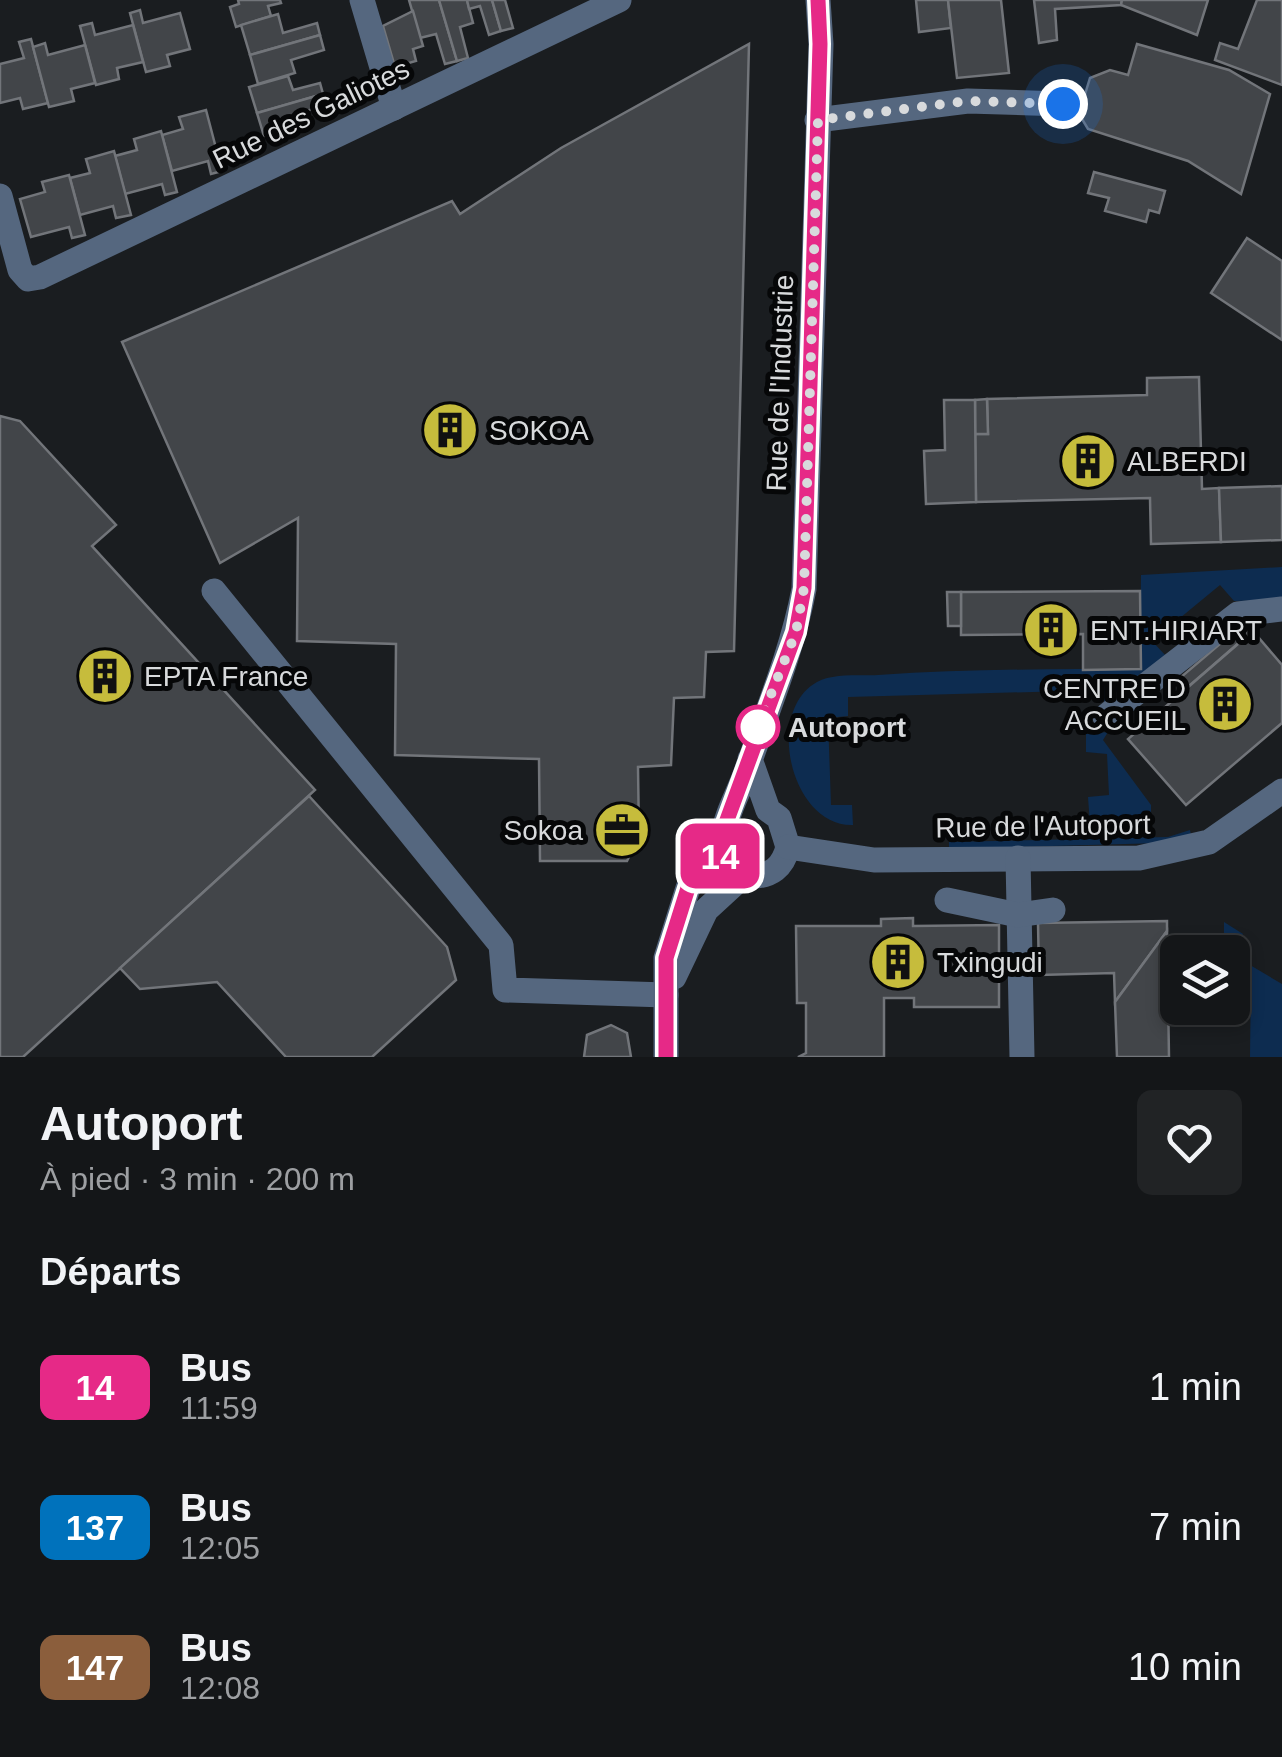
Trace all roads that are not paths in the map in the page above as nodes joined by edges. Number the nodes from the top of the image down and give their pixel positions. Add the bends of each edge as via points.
1 (362, 0) edge
2 (620, 0) edge
3 (818, 0) edge
4 (1063, 104) dead end
5 (394, 108) junction
6 (818, 120) junction
7 (0, 196) edge
8 (214, 592) dead end
9 (1282, 609) edge
10 (1105, 717) dead end
11 (750, 760) junction
12 (1282, 791) edge
13 (768, 810) junction
14 (728, 820) junction
15 (788, 847) junction
16 (724, 852) junction
17 (1018, 858) junction
18 (743, 876) junction
19 (947, 900) dead end
20 (1053, 910) dead end
21 (1018, 916) junction
22 (666, 996) junction
23 (666, 1057) edge
24 (1022, 1057) edge

1 - 5 street
2 - 5 street, Rue des Galiotes
3 - 6 street, Rue de l'Industrie
4 - 6 street via 968,101
5 - 7 street, Rue des Galiotes via 40,277 20,270
6 - 11 street, Rue de l'Industrie via 804,588 796,632
8 - 22 street via 501,945 505,990
9 - 10 street via 1238,614
11 - 13 street
11 - 14 street, Rue de l'Industrie
12 - 17 street, Rue de l'Autoport via 1230,831 1176,852
13 - 14 street via 742,811
13 - 15 street via 779,818
14 - 16 street, Rue de l'Industrie
15 - 17 street, Rue de l'Autoport via 874,860
15 - 18 street via 771,873
16 - 18 street
16 - 22 street via 688,888 666,958
17 - 21 street
18 - 22 street via 706,910
19 - 21 street
20 - 21 street
21 - 24 street
22 - 23 street

